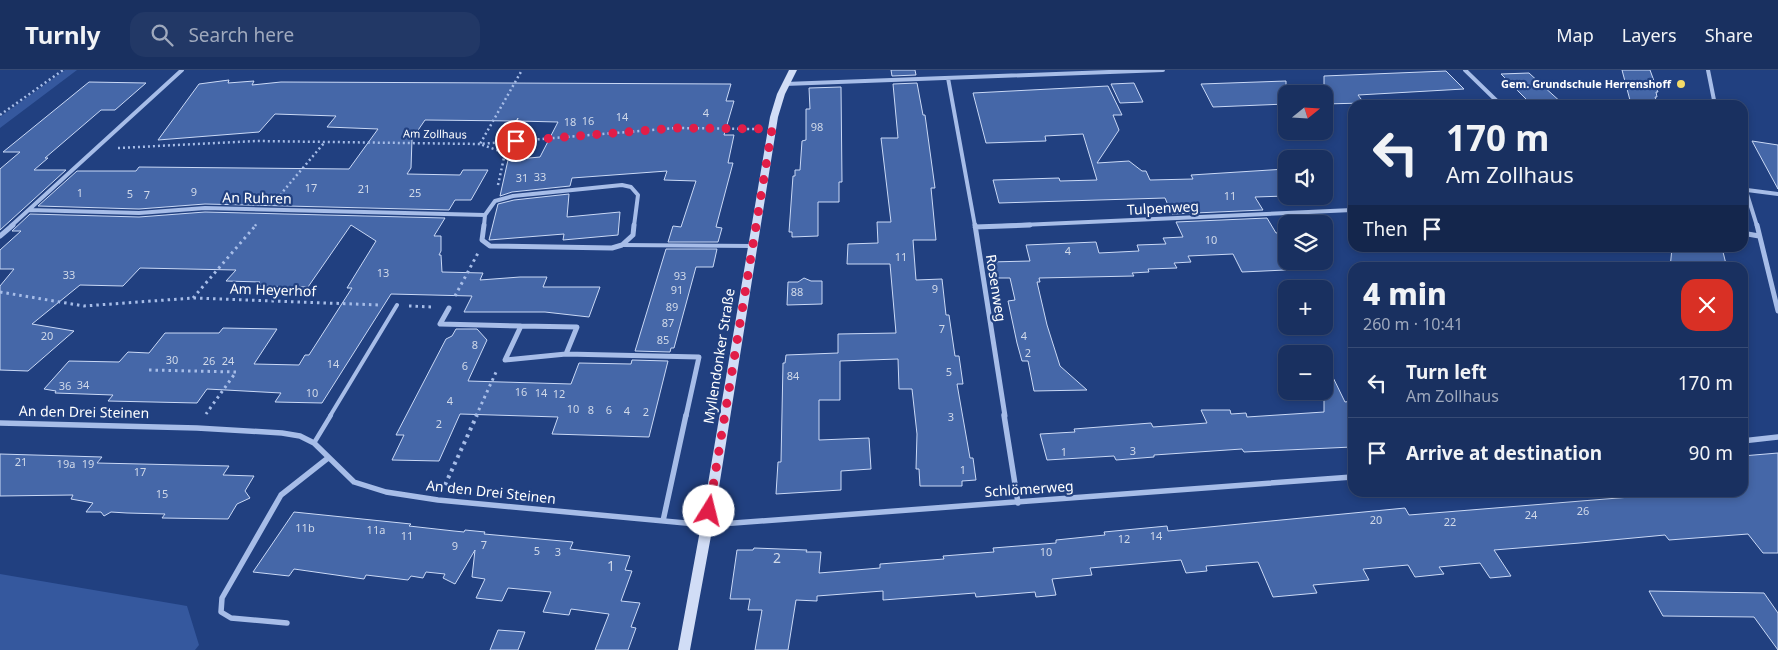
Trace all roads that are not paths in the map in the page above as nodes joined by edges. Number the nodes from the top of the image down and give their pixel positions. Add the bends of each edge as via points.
1 (182, 70) edge
2 (793, 70) edge
3 (1163, 70) edge
4 (1465, 70) edge
5 (1708, 70) edge
6 (1112, 71) edge
7 (948, 78) junction
8 (785, 84) junction
9 (1496, 100) edge
10 (1714, 100) edge
11 (1748, 190) edge
12 (1748, 194) edge
13 (1778, 194) edge
14 (29, 210) junction
15 (1348, 210) edge
16 (485, 215) junction
17 (975, 228) junction
18 (1748, 234) edge
19 (0, 236) edge
20 (1759, 236) junction
21 (622, 245) junction
22 (752, 246) junction
23 (397, 306) road end
24 (449, 308) road end
25 (1778, 311) edge
26 (521, 326) junction
27 (566, 354) junction
28 (0, 423) edge
29 (1778, 437) edge
30 (1748, 440) edge
31 (314, 443) junction
32 (328, 458) junction
33 (1348, 477) edge
34 (1018, 503) junction
35 (663, 521) junction
36 (707, 525) junction
37 (288, 622) dead end
38 (684, 650) edge

1 - 14 street
2 - 8 street, Myllendonker Straße
3 - 6 street
4 - 9 street
5 - 10 street
6 - 7 street
7 - 8 street
7 - 17 street, Rosenweg
8 - 22 street, Myllendonker Straße via 772,129
11 - 13 street
12 - 20 street
14 - 16 street, An Ruhren via 144,213 205,208
14 - 19 street
15 - 17 street, Tulpenweg
16 - 21 street via 484,243 494,247 605,248
16 - 21 street via 495,201 532,192 615,185 631,188 638,195 634,231
17 - 34 street, Rosenweg
18 - 20 street
20 - 25 street
21 - 22 lane
22 - 36 street, Myllendonker Straße
23 - 31 lane
24 - 26 street via 440,324
26 - 27 street via 577,327
26 - 27 street via 505,360
27 - 35 street via 699,357
28 - 31 street, An den Drei Steinen via 282,433 300,436
29 - 30 street
31 - 32 street, An den Drei Steinen
32 - 35 street, An den Drei Steinen via 354,482 369,488 438,500
32 - 37 street via 281,495 220,606 221,612 230,618
33 - 34 street, Schlömerweg
34 - 36 street, Schlömerweg
35 - 36 street, An den Drei Steinen
36 - 38 street, Myllendonker Straße

